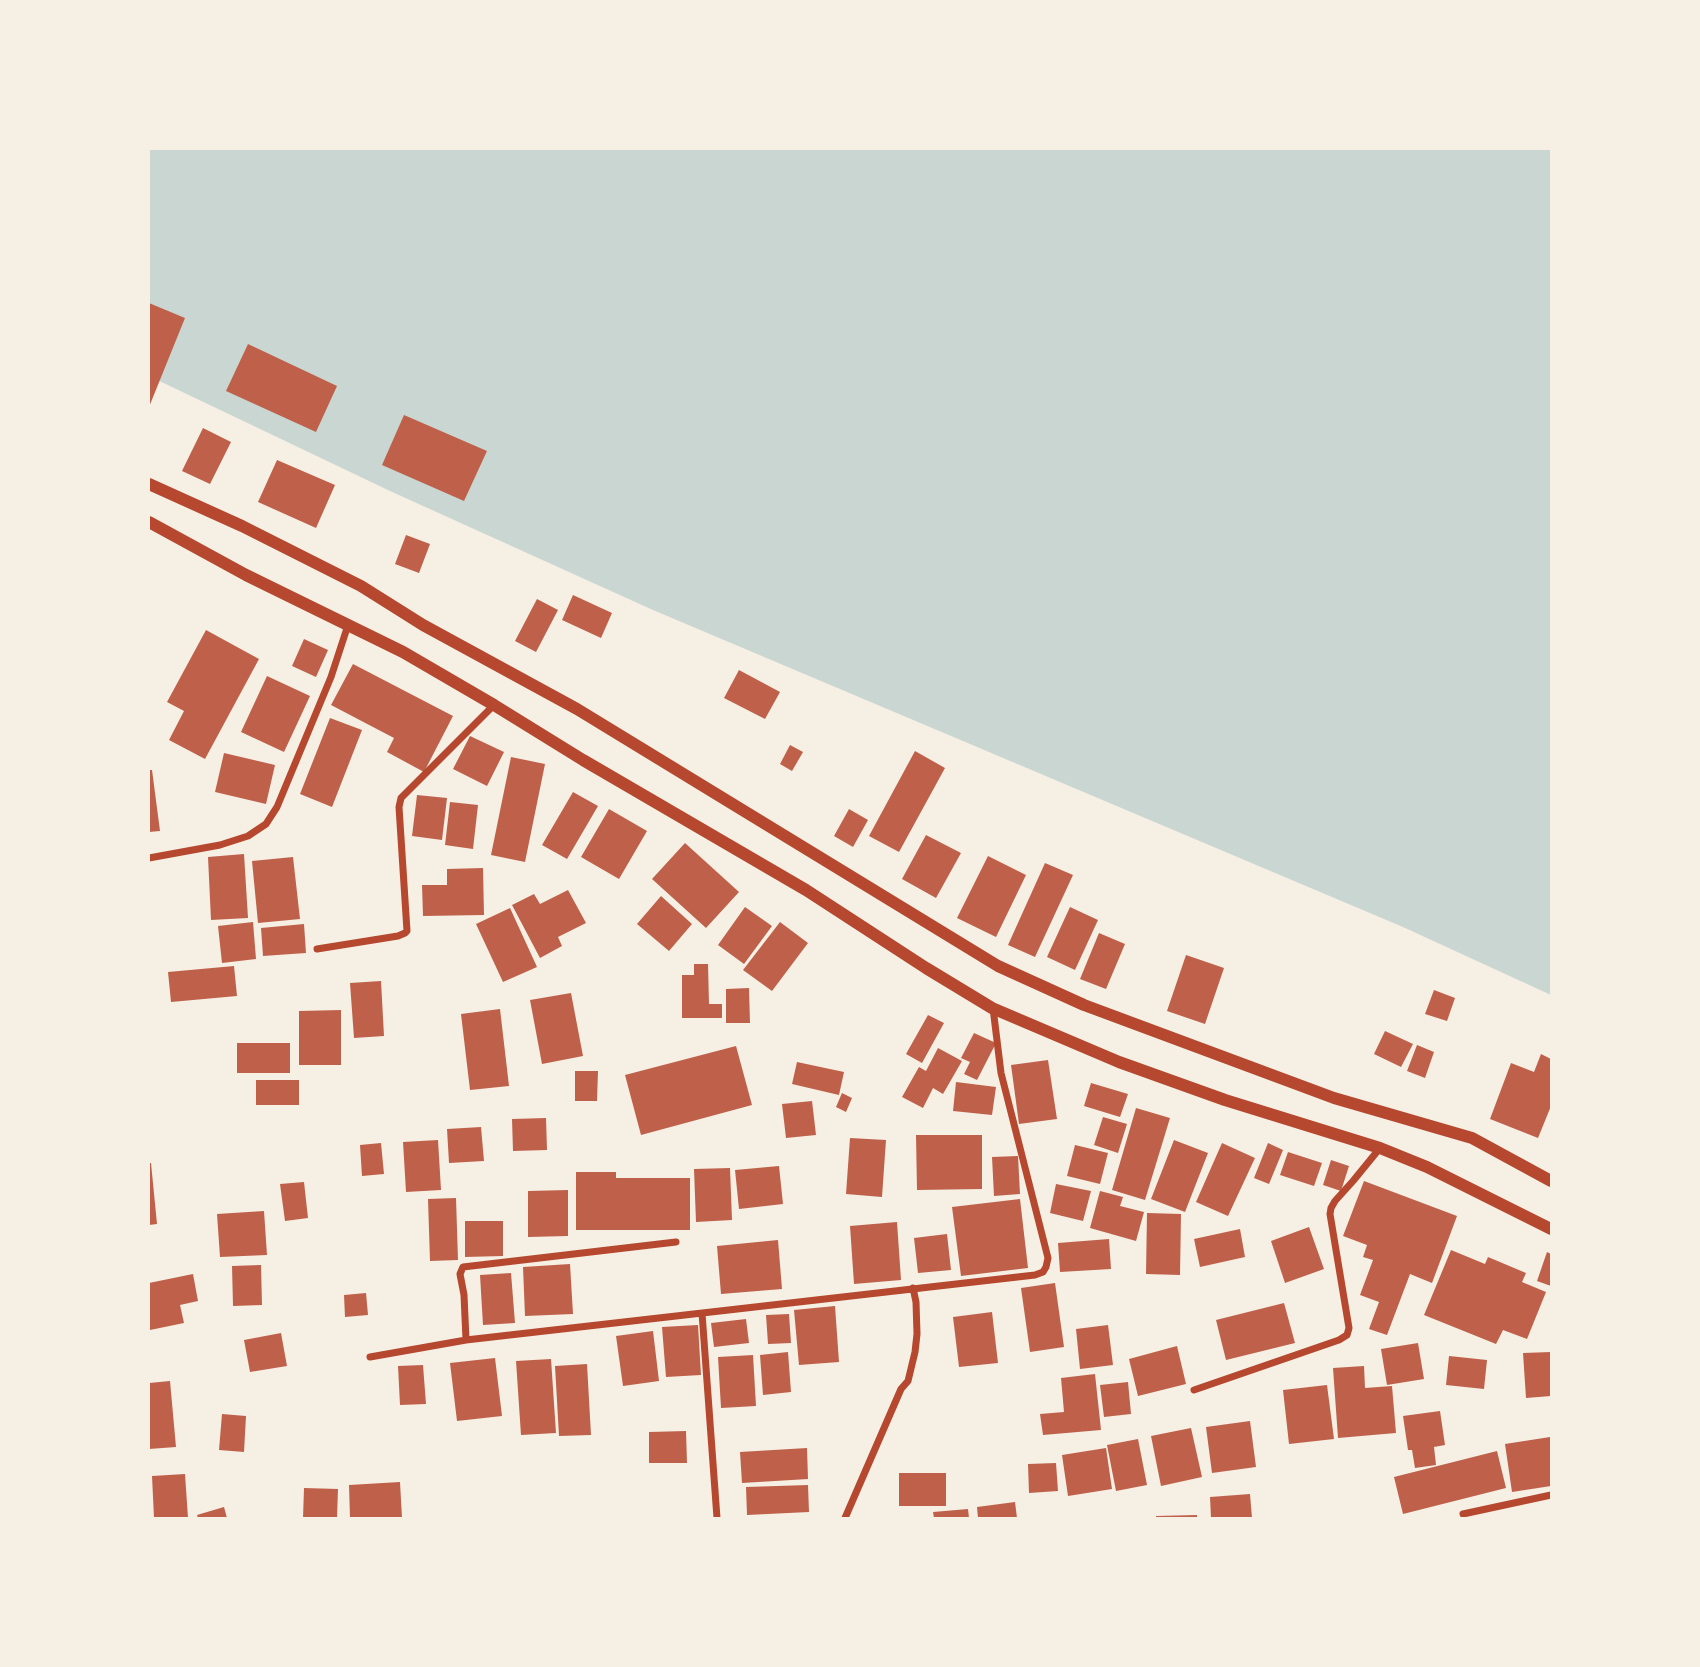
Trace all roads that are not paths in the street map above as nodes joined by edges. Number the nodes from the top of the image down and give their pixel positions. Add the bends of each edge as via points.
1 (149, 484) edge
2 (149, 522) edge
3 (348, 625) junction
4 (494, 705) junction
5 (149, 858) edge
6 (317, 949) dead end
7 (992, 1007) junction
8 (1380, 1148) junction
9 (1551, 1181) edge
10 (1551, 1229) edge
11 (676, 1242) dead end
12 (913, 1288) junction
13 (702, 1313) junction
14 (466, 1340) junction
15 (370, 1357) dead end
16 (1194, 1390) dead end
17 (1551, 1495) edge
18 (1463, 1514) dead end
19 (717, 1518) edge
20 (845, 1518) edge

1 - 9 street via 361,586 577,709 998,966 1084,1005 1322,1093 1472,1138
2 - 3 street
3 - 4 street
3 - 5 street via 331,677 266,824 220,845
4 - 6 street via 401,798 407,931
4 - 7 street via 806,890
7 - 8 street via 1119,1062
7 - 12 street via 1000,1073 1048,1258 1046,1267 1035,1275
8 - 10 street
8 - 16 street via 1331,1208 1347,1335
11 - 14 street via 463,1267
12 - 13 street
12 - 20 street via 917,1334 908,1381
13 - 14 street
13 - 19 street
14 - 15 street
17 - 18 street

